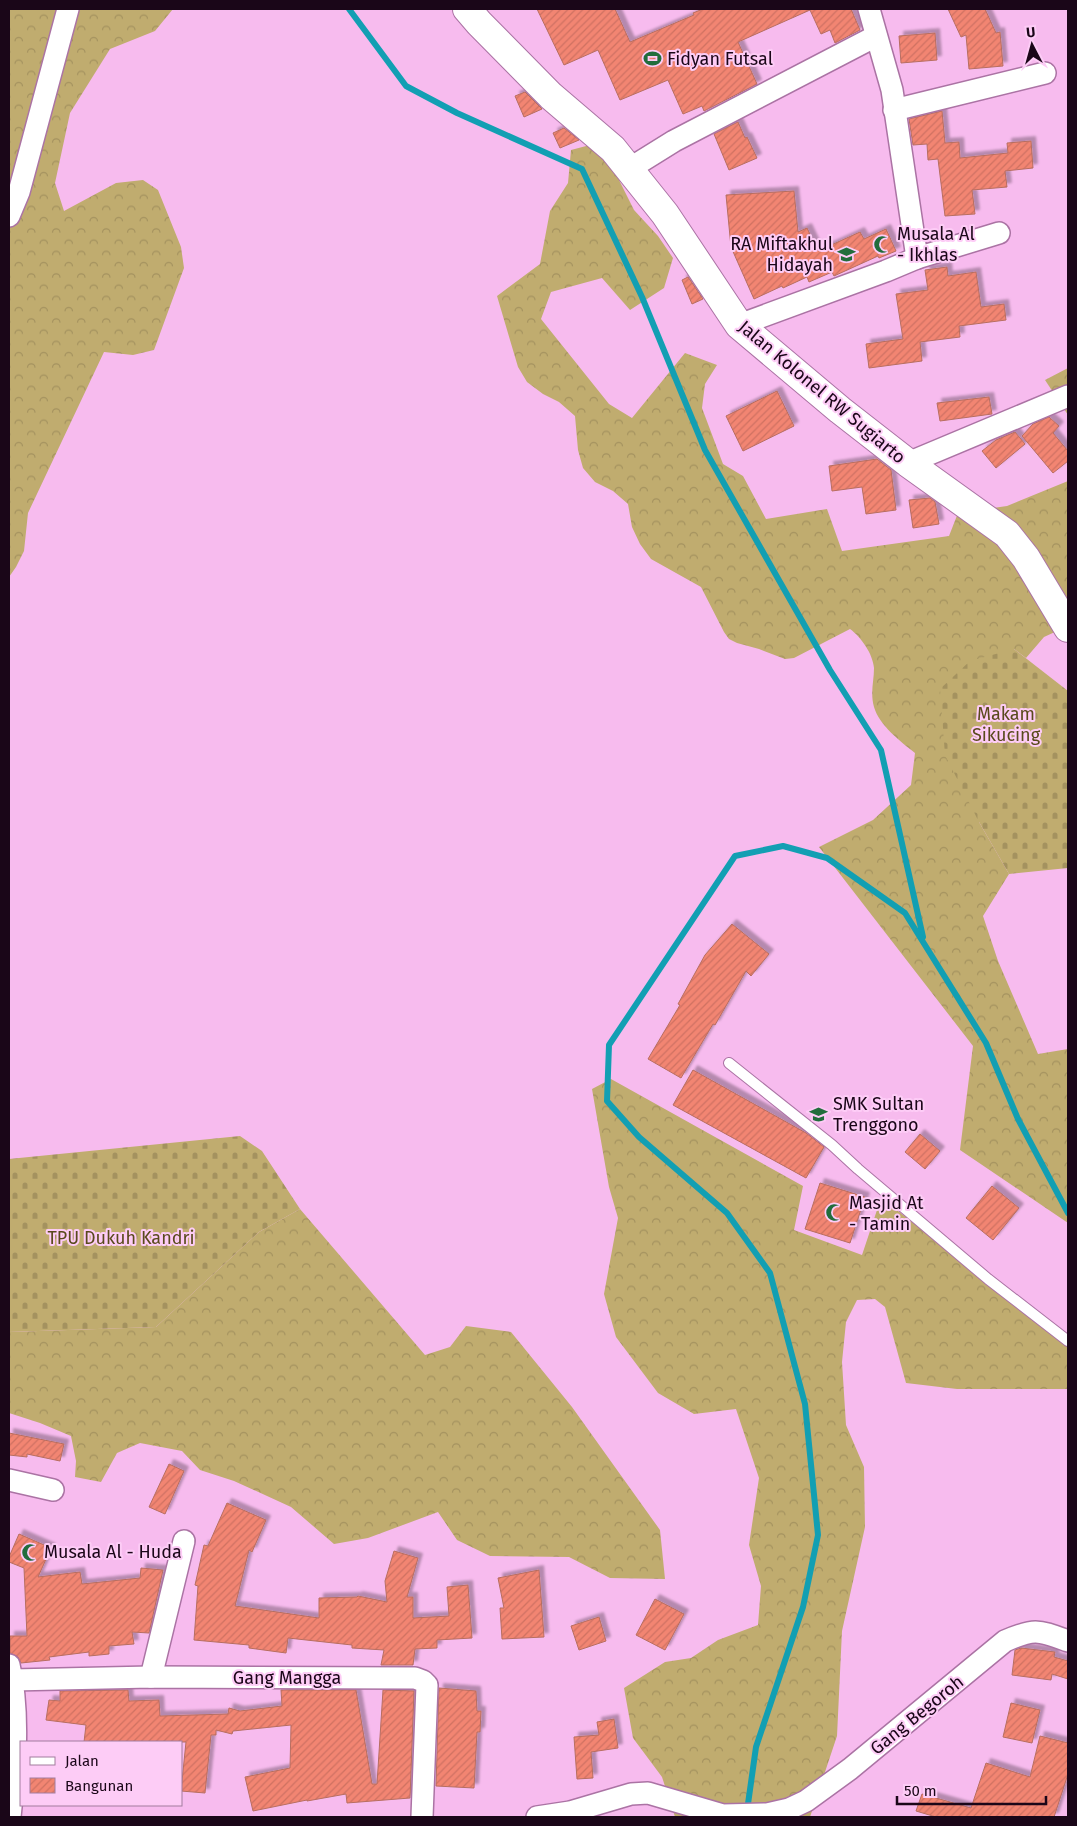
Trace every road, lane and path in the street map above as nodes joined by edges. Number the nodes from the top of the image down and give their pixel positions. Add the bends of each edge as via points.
1 (68, 9) edge
2 (468, 9) edge
3 (868, 9) edge
4 (876, 36) junction
5 (1045, 73) dead end
6 (894, 110) junction
7 (629, 169) junction
8 (9, 216) edge
9 (999, 233) dead end
10 (917, 258) junction
11 (739, 326) junction
12 (1068, 396) edge
13 (908, 463) junction
14 (1068, 628) edge
15 (729, 1063) dead end
16 (1068, 1341) edge
17 (9, 1480) edge
18 (53, 1490) dead end
19 (184, 1541) dead end
20 (1068, 1641) edge
21 (11, 1672) edge
22 (151, 1677) junction
23 (11, 1793) edge
24 (10, 1817) edge
25 (422, 1817) edge
26 (537, 1817) edge

1 - 8 street via 19,192
2 - 7 main road, Jalan Kolonel RW Sugiarto via 551,96 613,148
3 - 4 street
4 - 6 street via 892,90
4 - 7 street via 674,141
5 - 6 street
6 - 10 street
7 - 11 main road, Jalan Kolonel RW Sugiarto via 665,214
9 - 10 street
10 - 11 street
11 - 13 main road, Jalan Kolonel RW Sugiarto
12 - 13 street
13 - 14 main road, Jalan Kolonel RW Sugiarto via 1007,534 1026,558
15 - 16 lane via 832,1145 988,1279
17 - 18 street
19 - 22 street
20 - 26 street, Gang Begoroh via 1044,1632 1027,1632 1005,1641 850,1769 806,1801 789,1809 767,1814 723,1815 648,1793 631,1794 570,1812
21 - 22 street, Gang Mangga
21 - 23 street via 15,1719
22 - 25 street, Gang Mangga via 415,1678 423,1681 427,1685
23 - 24 street

